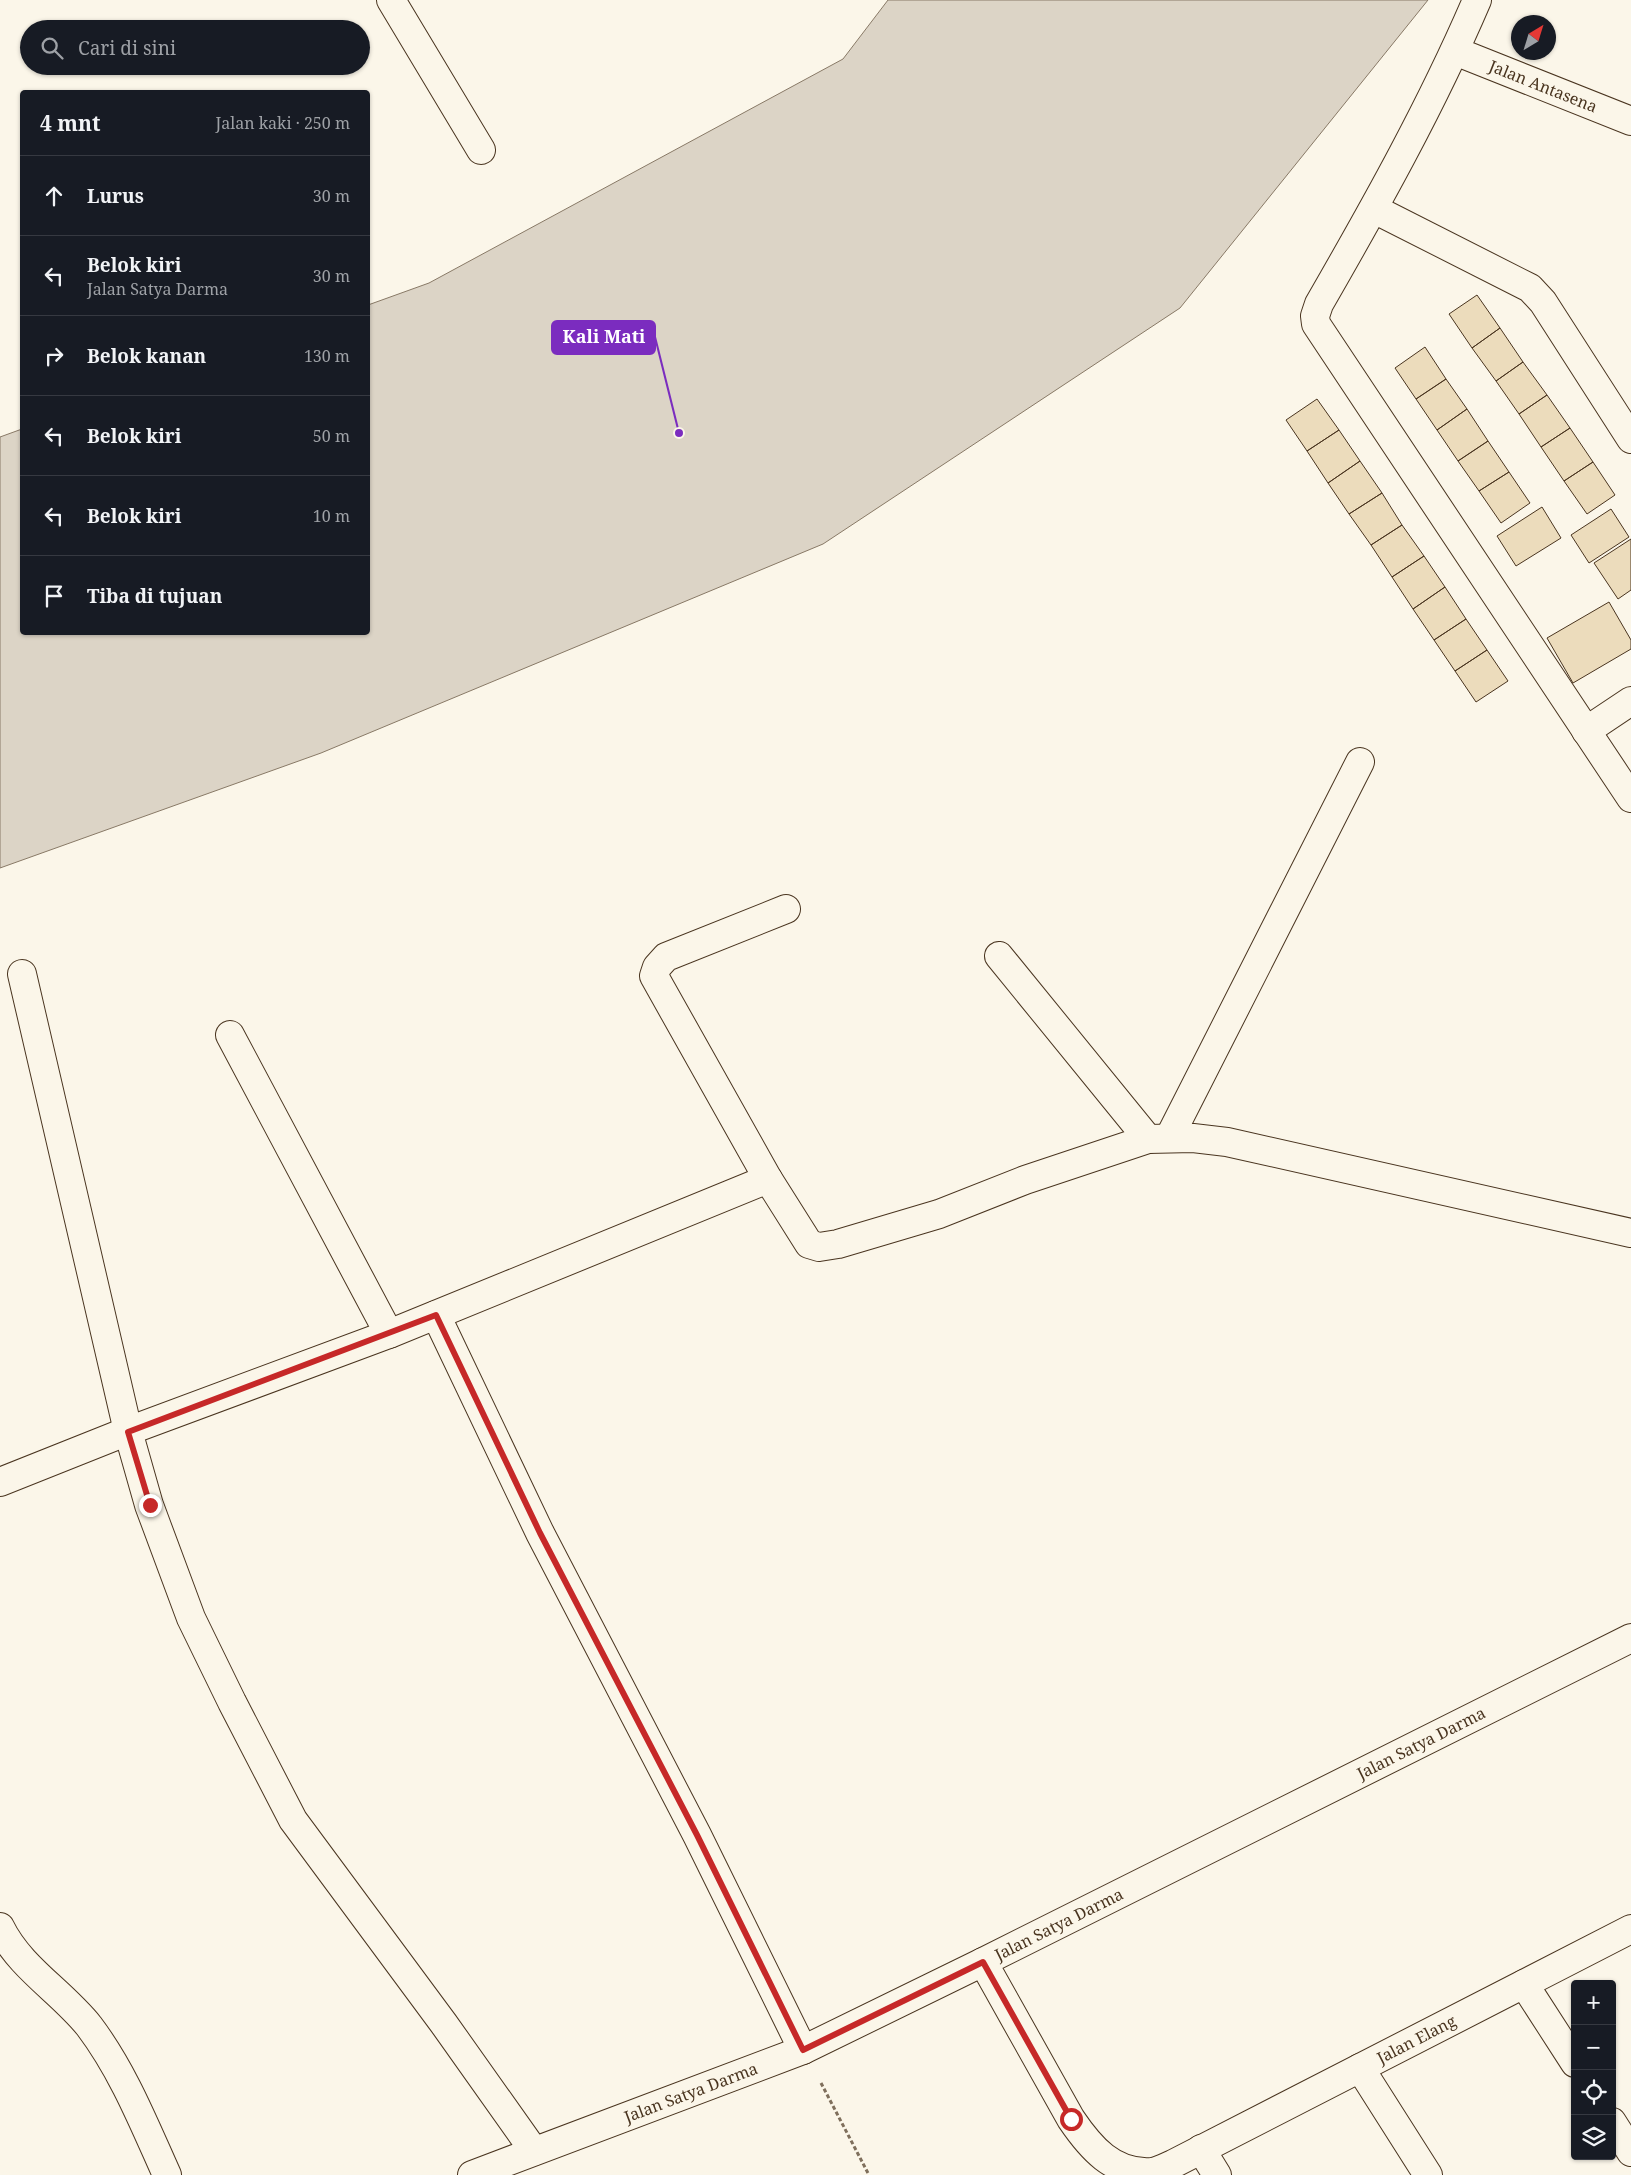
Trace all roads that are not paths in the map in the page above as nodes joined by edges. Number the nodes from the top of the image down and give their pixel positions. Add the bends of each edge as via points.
1 (391, 0) edge
2 (1477, 0) edge
3 (1455, 52) junction
4 (1631, 121) edge
5 (481, 150) dead end
6 (1374, 209) junction
7 (1631, 439) edge
8 (1631, 701) edge
9 (1586, 731) junction
10 (1360, 762) dead end
11 (1631, 798) edge
12 (786, 908) dead end
13 (999, 956) dead end
14 (22, 974) dead end
15 (230, 1035) dead end
16 (1158, 1138) junction
17 (768, 1179) junction
18 (1631, 1233) edge
19 (436, 1315) junction
20 (389, 1334) junction
21 (128, 1432) junction
22 (0, 1482) edge
23 (1631, 1638) edge
24 (0, 1927) edge
25 (1631, 1929) edge
26 (983, 1962) junction
27 (1524, 1984) junction
28 (803, 2050) junction
29 (1571, 2057) edge
30 (1360, 2068) junction
31 (1616, 2128) edge
32 (1201, 2150) junction
33 (534, 2151) junction
34 (1631, 2152) edge
35 (167, 2175) edge
36 (472, 2175) edge
37 (1217, 2175) edge
38 (1428, 2175) edge

1 - 5 street
2 - 3 street
3 - 4 street, Jalan Antasena
3 - 6 street
6 - 7 street via 1530,288 1543,302
6 - 9 street via 1319,304 1316,324
8 - 9 street
9 - 11 street
10 - 16 street
12 - 17 street via 666,957 657,966 654,976
13 - 16 street
14 - 21 street
15 - 20 street
16 - 17 street via 1025,1180 939,1214 819,1247 809,1244
16 - 18 street via 1227,1142
17 - 19 street
19 - 20 street
19 - 28 street via 540,1533 697,1835
20 - 21 street
21 - 22 street
21 - 33 street via 150,1505 191,1618 294,1820
23 - 26 street, Jalan Satya Darma
24 - 35 street via 31,1971 77,2013 117,2067
25 - 27 street, Jalan Elang
26 - 28 street, Jalan Satya Darma
26 - 32 street, Jalan Elang via 1071,2119 1097,2155 1112,2167 1130,2174 1151,2173
27 - 29 street
27 - 30 street, Jalan Elang
28 - 33 street, Jalan Satya Darma
30 - 32 street, Jalan Elang
30 - 38 street
31 - 34 street
32 - 37 street
33 - 36 street, Jalan Satya Darma

